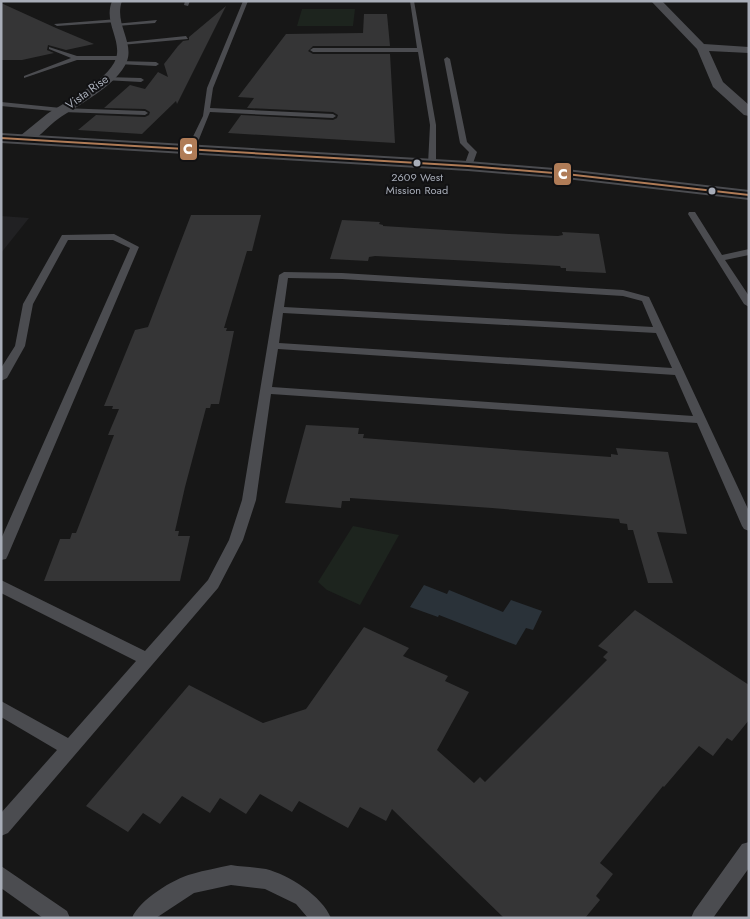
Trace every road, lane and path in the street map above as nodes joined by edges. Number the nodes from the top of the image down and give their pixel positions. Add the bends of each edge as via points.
1 (118, 1) edge
2 (246, 1) edge
3 (412, 1) edge
4 (656, 1) edge
5 (155, 21) dead end
6 (116, 22) junction
7 (57, 24) dead end
8 (186, 38) dead end
9 (121, 44) junction
10 (701, 47) junction
11 (51, 48) dead end
12 (313, 50) dead end
13 (420, 50) junction
14 (749, 50) edge
15 (76, 58) junction
16 (447, 60) dead end
17 (121, 61) junction
18 (146, 74) junction
19 (26, 77) dead end
20 (106, 79) junction
21 (136, 86) dead end
22 (1, 104) edge
23 (63, 109) junction
24 (206, 110) junction
25 (749, 112) edge
26 (145, 113) dead end
27 (333, 116) dead end
28 (1, 138) edge
29 (25, 139) junction
30 (191, 149) junction
31 (432, 164) junction
32 (468, 166) junction
33 (749, 195) edge
34 (692, 214) dead end
35 (749, 252) edge
36 (720, 258) junction
37 (749, 304) edge
38 (279, 310) junction
39 (660, 330) junction
40 (273, 346) junction
41 (679, 372) junction
42 (1, 378) edge
43 (266, 390) junction
44 (700, 420) junction
45 (749, 526) edge
46 (1, 554) edge
47 (1, 586) edge
48 (147, 660) junction
49 (1, 708) edge
50 (70, 748) junction
51 (1, 827) edge
52 (749, 851) edge
53 (1, 876) edge
54 (60, 918) edge
55 (142, 918) edge
56 (321, 918) edge
57 (701, 918) edge

1 - 6 street via 114,7
2 - 24 lane via 210,88
3 - 13 lane
4 - 10 street
5 - 6 lane
6 - 7 lane
6 - 9 street
8 - 9 lane
9 - 17 street
10 - 14 street
10 - 25 street via 717,84
11 - 15 lane
12 - 13 lane
13 - 31 lane via 433,125
15 - 17 lane
15 - 19 lane
16 - 32 lane via 464,143 473,152
17 - 18 lane via 156,64
17 - 20 street, Vista Rise
18 - 20 lane
18 - 21 lane
20 - 23 street, Vista Rise
22 - 23 lane
23 - 26 lane
23 - 29 street, Vista Rise
24 - 27 lane
24 - 30 lane
28 - 29 street
29 - 30 street
30 - 31 street
31 - 32 street
32 - 33 street
34 - 36 lane
35 - 36 lane
36 - 37 lane
38 - 39 lane
38 - 39 lane via 284,275 352,276 623,293 646,299
38 - 40 lane
39 - 41 lane
40 - 41 lane
40 - 43 lane
41 - 44 lane
42 - 46 lane via 20,346 28,304 65,238 114,238 135,247
43 - 44 lane
43 - 48 lane via 249,500 236,540 213,584
44 - 45 lane
47 - 48 lane
48 - 50 lane
49 - 50 lane
50 - 51 lane
52 - 57 lane
53 - 54 lane
55 - 56 lane via 152,907 191,884 232,875 267,879 303,897

